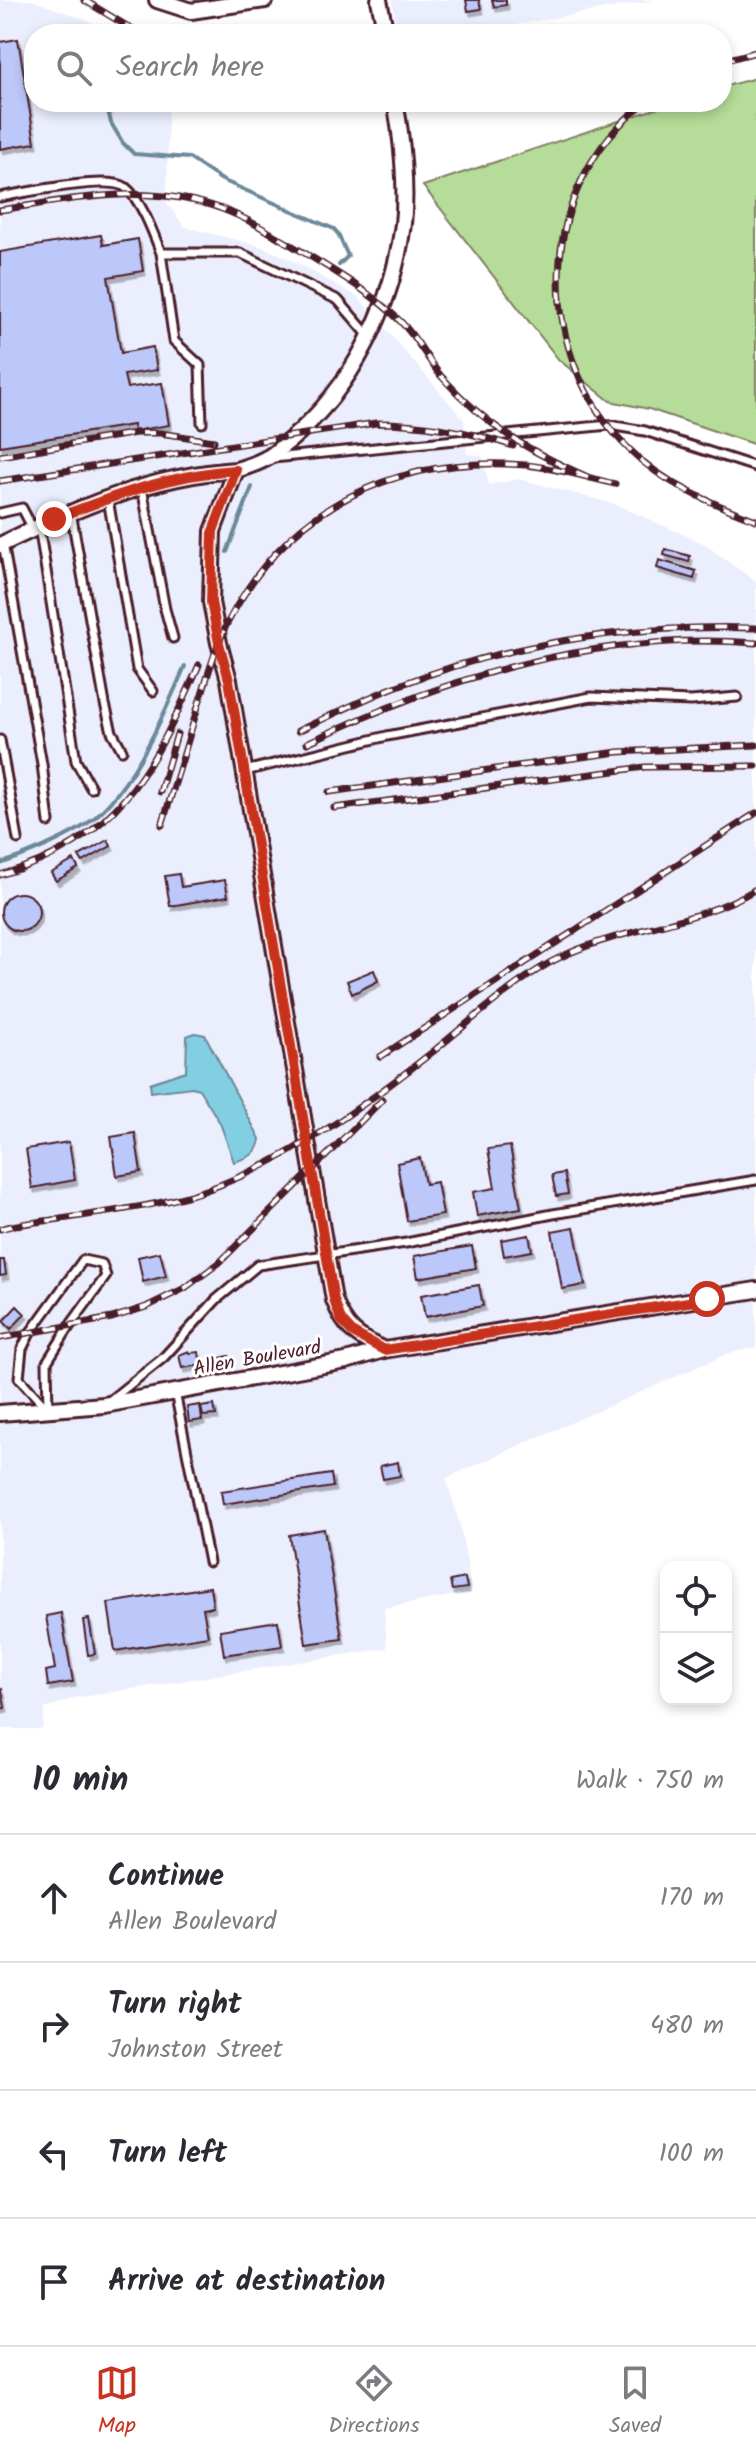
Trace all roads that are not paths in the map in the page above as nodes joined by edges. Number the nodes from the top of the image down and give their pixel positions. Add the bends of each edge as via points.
1 (157, 0) edge
2 (265, 0) edge
3 (379, 0) edge
4 (239, 2) edge
5 (384, 24) edge
6 (397, 112) edge
7 (0, 197) edge
8 (161, 253) junction
9 (369, 336) junction
10 (202, 423) dead end
11 (267, 459) junction
12 (756, 467) edge
13 (236, 470) junction
14 (142, 488) junction
15 (108, 499) junction
16 (71, 512) junction
17 (0, 513) edge
18 (36, 528) junction
19 (2, 544) edge
20 (173, 638) dead end
21 (153, 691) dead end
22 (737, 697) dead end
23 (0, 740) edge
24 (122, 750) dead end
25 (245, 771) junction
26 (91, 788) dead end
27 (49, 822) dead end
28 (18, 839) dead end
29 (756, 1180) edge
30 (326, 1254) junction
31 (756, 1290) edge
32 (384, 1350) junction
33 (175, 1392) junction
34 (104, 1405) junction
35 (48, 1410) junction
36 (0, 1413) edge
37 (209, 1562) dead end

1 - 4 street via 191,11
2 - 4 street
3 - 5 street
6 - 9 street via 403,220 398,256
7 - 8 lane via 86,184 122,186 140,207
8 - 9 lane via 240,253 338,300
8 - 10 lane via 174,341 200,365
9 - 11 street via 318,413
11 - 12 lane via 609,425 645,431
11 - 13 street
13 - 14 street
13 - 25 street via 213,531 211,602
14 - 15 street
14 - 20 lane
15 - 16 street
15 - 21 lane via 137,669
16 - 18 street
16 - 24 lane via 105,704
17 - 18 lane via 22,508
18 - 19 street
18 - 26 lane via 76,761
19 - 27 lane
22 - 25 lane via 591,697 387,736
23 - 28 lane
25 - 30 street
29 - 30 lane
30 - 32 street via 341,1320
30 - 34 lane via 258,1265 216,1300 163,1358
31 - 32 street, Allen Boulevard
32 - 33 street, Allen Boulevard
33 - 34 street, Allen Boulevard
33 - 37 lane
34 - 35 street, Allen Boulevard
35 - 35 lane via 47,1362 106,1276 102,1264 83,1260 22,1349 19,1378
35 - 36 street, Allen Boulevard

